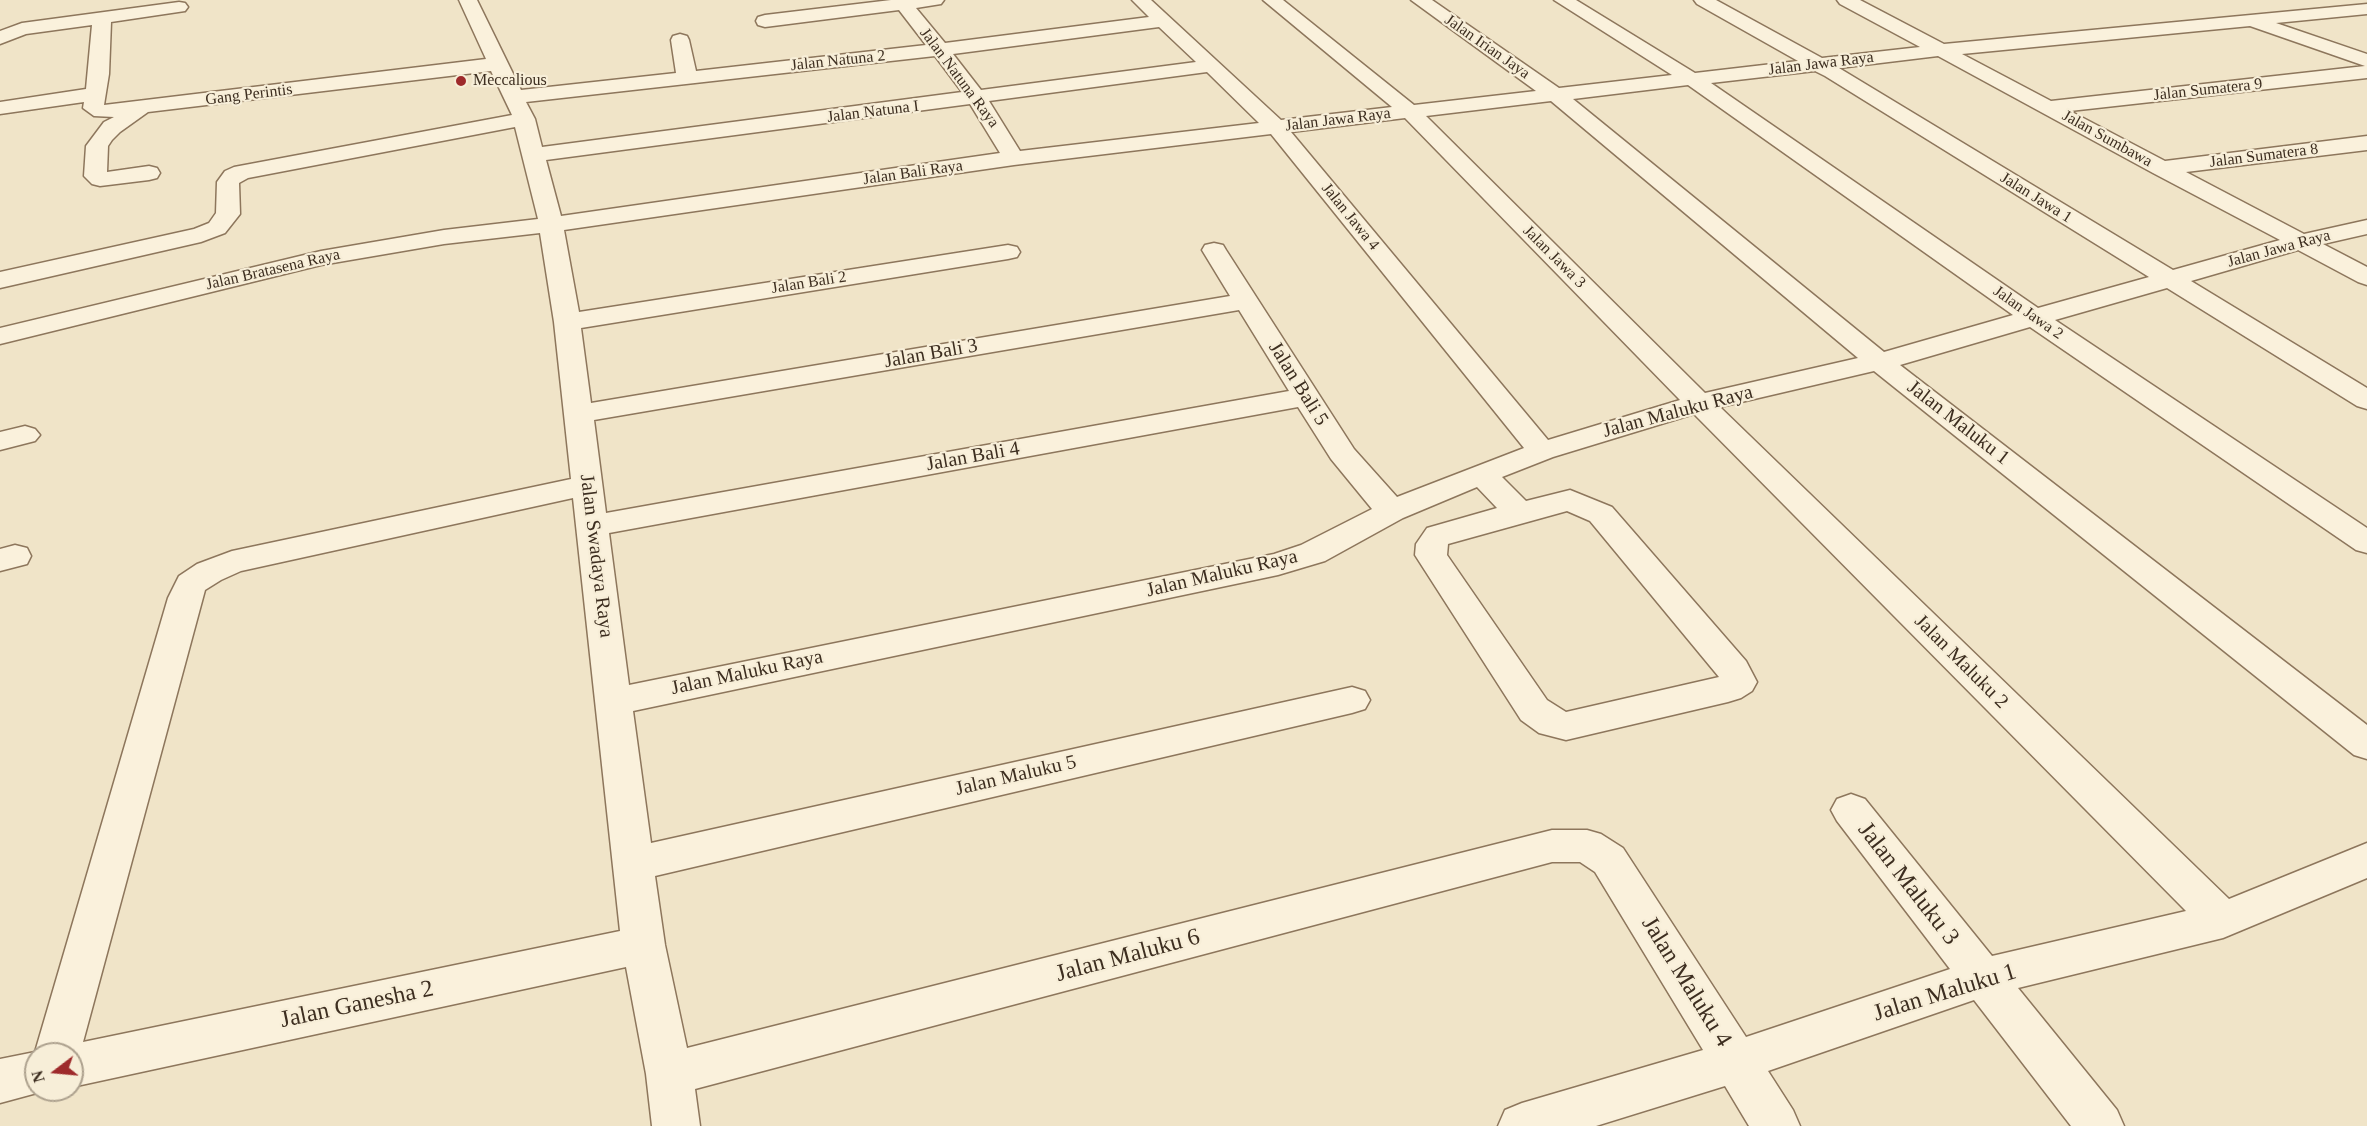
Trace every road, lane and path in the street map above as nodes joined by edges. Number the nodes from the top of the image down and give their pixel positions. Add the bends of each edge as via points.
1 (468, 0) edge
2 (935, 0) edge
3 (1141, 0) edge
4 (1272, 0) edge
5 (1420, 0) edge
6 (1563, 0) edge
7 (1703, 0) edge
8 (1847, 0) edge
9 (2294, 0) edge
10 (902, 2) edge
11 (179, 7) dead end
12 (2357, 11) edge
13 (102, 17) junction
14 (2247, 20) junction
15 (765, 21) dead end
16 (1162, 21) junction
17 (0, 38) edge
18 (680, 40) dead end
19 (938, 50) junction
20 (1943, 50) junction
21 (2367, 61) edge
22 (497, 64) junction
23 (1820, 64) junction
24 (1212, 66) junction
25 (2367, 72) edge
26 (1686, 75) junction
27 (687, 78) junction
28 (96, 94) junction
29 (1554, 94) junction
30 (977, 98) junction
31 (2049, 107) junction
32 (0, 108) edge
33 (519, 108) junction
34 (144, 109) junction
35 (1409, 111) junction
36 (1276, 127) junction
37 (2367, 143) edge
38 (533, 155) junction
39 (1014, 158) junction
40 (2161, 168) junction
41 (149, 173) dead end
42 (551, 225) junction
43 (2367, 227) edge
44 (2300, 242) junction
45 (1214, 250) dead end
46 (1008, 252) dead end
47 (2367, 277) edge
48 (0, 280) edge
49 (2168, 280) junction
50 (1247, 301) junction
51 (2033, 317) junction
52 (567, 322) junction
53 (0, 336) edge
54 (1879, 362) junction
55 (1305, 397) junction
56 (2367, 400) edge
57 (1699, 403) junction
58 (577, 414) junction
59 (1542, 451) junction
60 (1481, 474) junction
61 (586, 485) junction
62 (1392, 511) junction
63 (1519, 512) junction
64 (592, 526) junction
65 (2367, 543) edge
66 (1352, 700) dead end
67 (615, 701) junction
68 (2367, 745) edge
69 (1851, 810) dead end
70 (1587, 846) joint
71 (2367, 860) edge
72 (633, 864) junction
73 (2223, 920) junction
74 (643, 945) junction
75 (1981, 978) junction
76 (60, 1042) edge
77 (1736, 1061) junction
78 (84, 1063) edge
79 (669, 1074) junction
80 (24, 1076) edge
81 (0, 1081) edge
82 (676, 1126) edge
83 (1522, 1126) edge
84 (1776, 1126) edge
85 (2100, 1126) edge

1 - 22 street, Jalan Swadaya Raya
2 - 10 street
3 - 16 street, Jalan Jawa 4
4 - 35 street, Jalan Jawa 3
5 - 29 street, Jalan Irian Jaya
6 - 26 street, Jalan Jawa 2
7 - 23 street, Jalan Jawa 1
8 - 20 street, Jalan Sumbawa
9 - 12 street
10 - 15 street
10 - 19 street, Jalan Natuna Raya
11 - 13 street
12 - 14 street, Jalan Jawa Raya
13 - 17 street via 22,29
13 - 28 street
14 - 20 street, Jalan Jawa Raya
14 - 21 street
16 - 19 street, Jalan Natuna 2
16 - 24 street, Jalan Jawa 4
18 - 27 street
19 - 27 street, Jalan Natuna 2
19 - 30 street, Jalan Natuna Raya
20 - 23 street, Jalan Jawa Raya
20 - 31 street, Jalan Sumbawa
22 - 33 street, Jalan Swadaya Raya
22 - 34 street, Gang Perintis
23 - 26 street, Jalan Jawa Raya
23 - 49 street, Jalan Jawa 1
24 - 30 street, Jalan Natuna I
24 - 36 street, Jalan Jawa 4
25 - 31 street, Jalan Sumatera 9
26 - 29 street, Jalan Jawa Raya
26 - 51 street, Jalan Jawa 2
27 - 33 street, Jalan Natuna 2
28 - 32 street
28 - 34 street, Gang Perintis via 93,108 101,112
29 - 35 street, Jalan Jawa Raya
29 - 54 street, Jalan Maluku 1
30 - 38 street, Jalan Natuna I
30 - 39 street, Jalan Natuna Raya
31 - 40 street, Jalan Sumbawa
33 - 38 street, Jalan Swadaya Raya
33 - 48 street, Jalan Natuna 2 via 242,172 228,182 228,214 217,228
34 - 41 street via 104,136 97,146 95,176 100,179
35 - 36 street, Jalan Jawa Raya
35 - 57 street, Jalan Jawa 3
36 - 39 street, Jalan Bali Raya
36 - 59 street, Jalan Jawa 4
37 - 40 street, Jalan Sumatera 8
38 - 42 street, Jalan Swadaya Raya
39 - 42 street, Jalan Bali Raya
40 - 44 street, Jalan Sumbawa
42 - 52 street, Jalan Swadaya Raya
42 - 53 street, Jalan Bratasena Raya via 444,237 321,258
43 - 44 street, Jalan Jawa Raya
44 - 47 street, Jalan Sumbawa
44 - 49 street, Jalan Jawa Raya
45 - 50 street, Jalan Bali 5
46 - 52 street, Jalan Bali 2
49 - 51 street, Jalan Jawa Raya
49 - 56 street, Jalan Jawa 1
50 - 55 street, Jalan Bali 5
50 - 58 street, Jalan Bali 3
51 - 54 street, Jalan Jawa Raya
51 - 65 street, Jalan Jawa 2
52 - 58 street, Jalan Swadaya Raya
54 - 57 street, Jalan Maluku Raya
54 - 68 street, Jalan Maluku 1
55 - 62 street, Jalan Bali 5 via 1342,453
55 - 64 street, Jalan Bali 4
57 - 59 street, Jalan Maluku Raya
57 - 73 street, Jalan Maluku 2
58 - 61 street, Jalan Swadaya Raya
59 - 60 street, Jalan Maluku Raya
60 - 62 street, Jalan Maluku Raya
60 - 63 street
61 - 64 street, Jalan Swadaya Raya
61 - 76 street via 232,562 191,584
62 - 67 street, Jalan Maluku Raya via 1313,552 1278,564
63 - 63 street via 1437,535 1431,555 1534,710 1552,723 1566,726 1728,688 1739,682 1601,514 1570,500
64 - 67 street, Jalan Swadaya Raya
66 - 72 street, Jalan Maluku 5
67 - 72 street, Jalan Swadaya Raya
69 - 75 street, Jalan Maluku 3
70 - 77 street, Jalan Maluku 4 via 1609,860
70 - 79 street, Jalan Maluku 6 via 1552,846
71 - 73 street, Jalan Maluku 1
72 - 74 street, Jalan Swadaya Raya
73 - 75 street, Jalan Maluku 1
74 - 78 street, Jalan Ganesha 2
74 - 79 street, Jalan Swadaya Raya
75 - 77 street, Jalan Maluku 1
75 - 85 street, Jalan Maluku 3
77 - 83 street, Jalan Maluku 1
77 - 84 street, Jalan Maluku 4
79 - 82 street, Jalan Swadaya Raya
80 - 81 street

